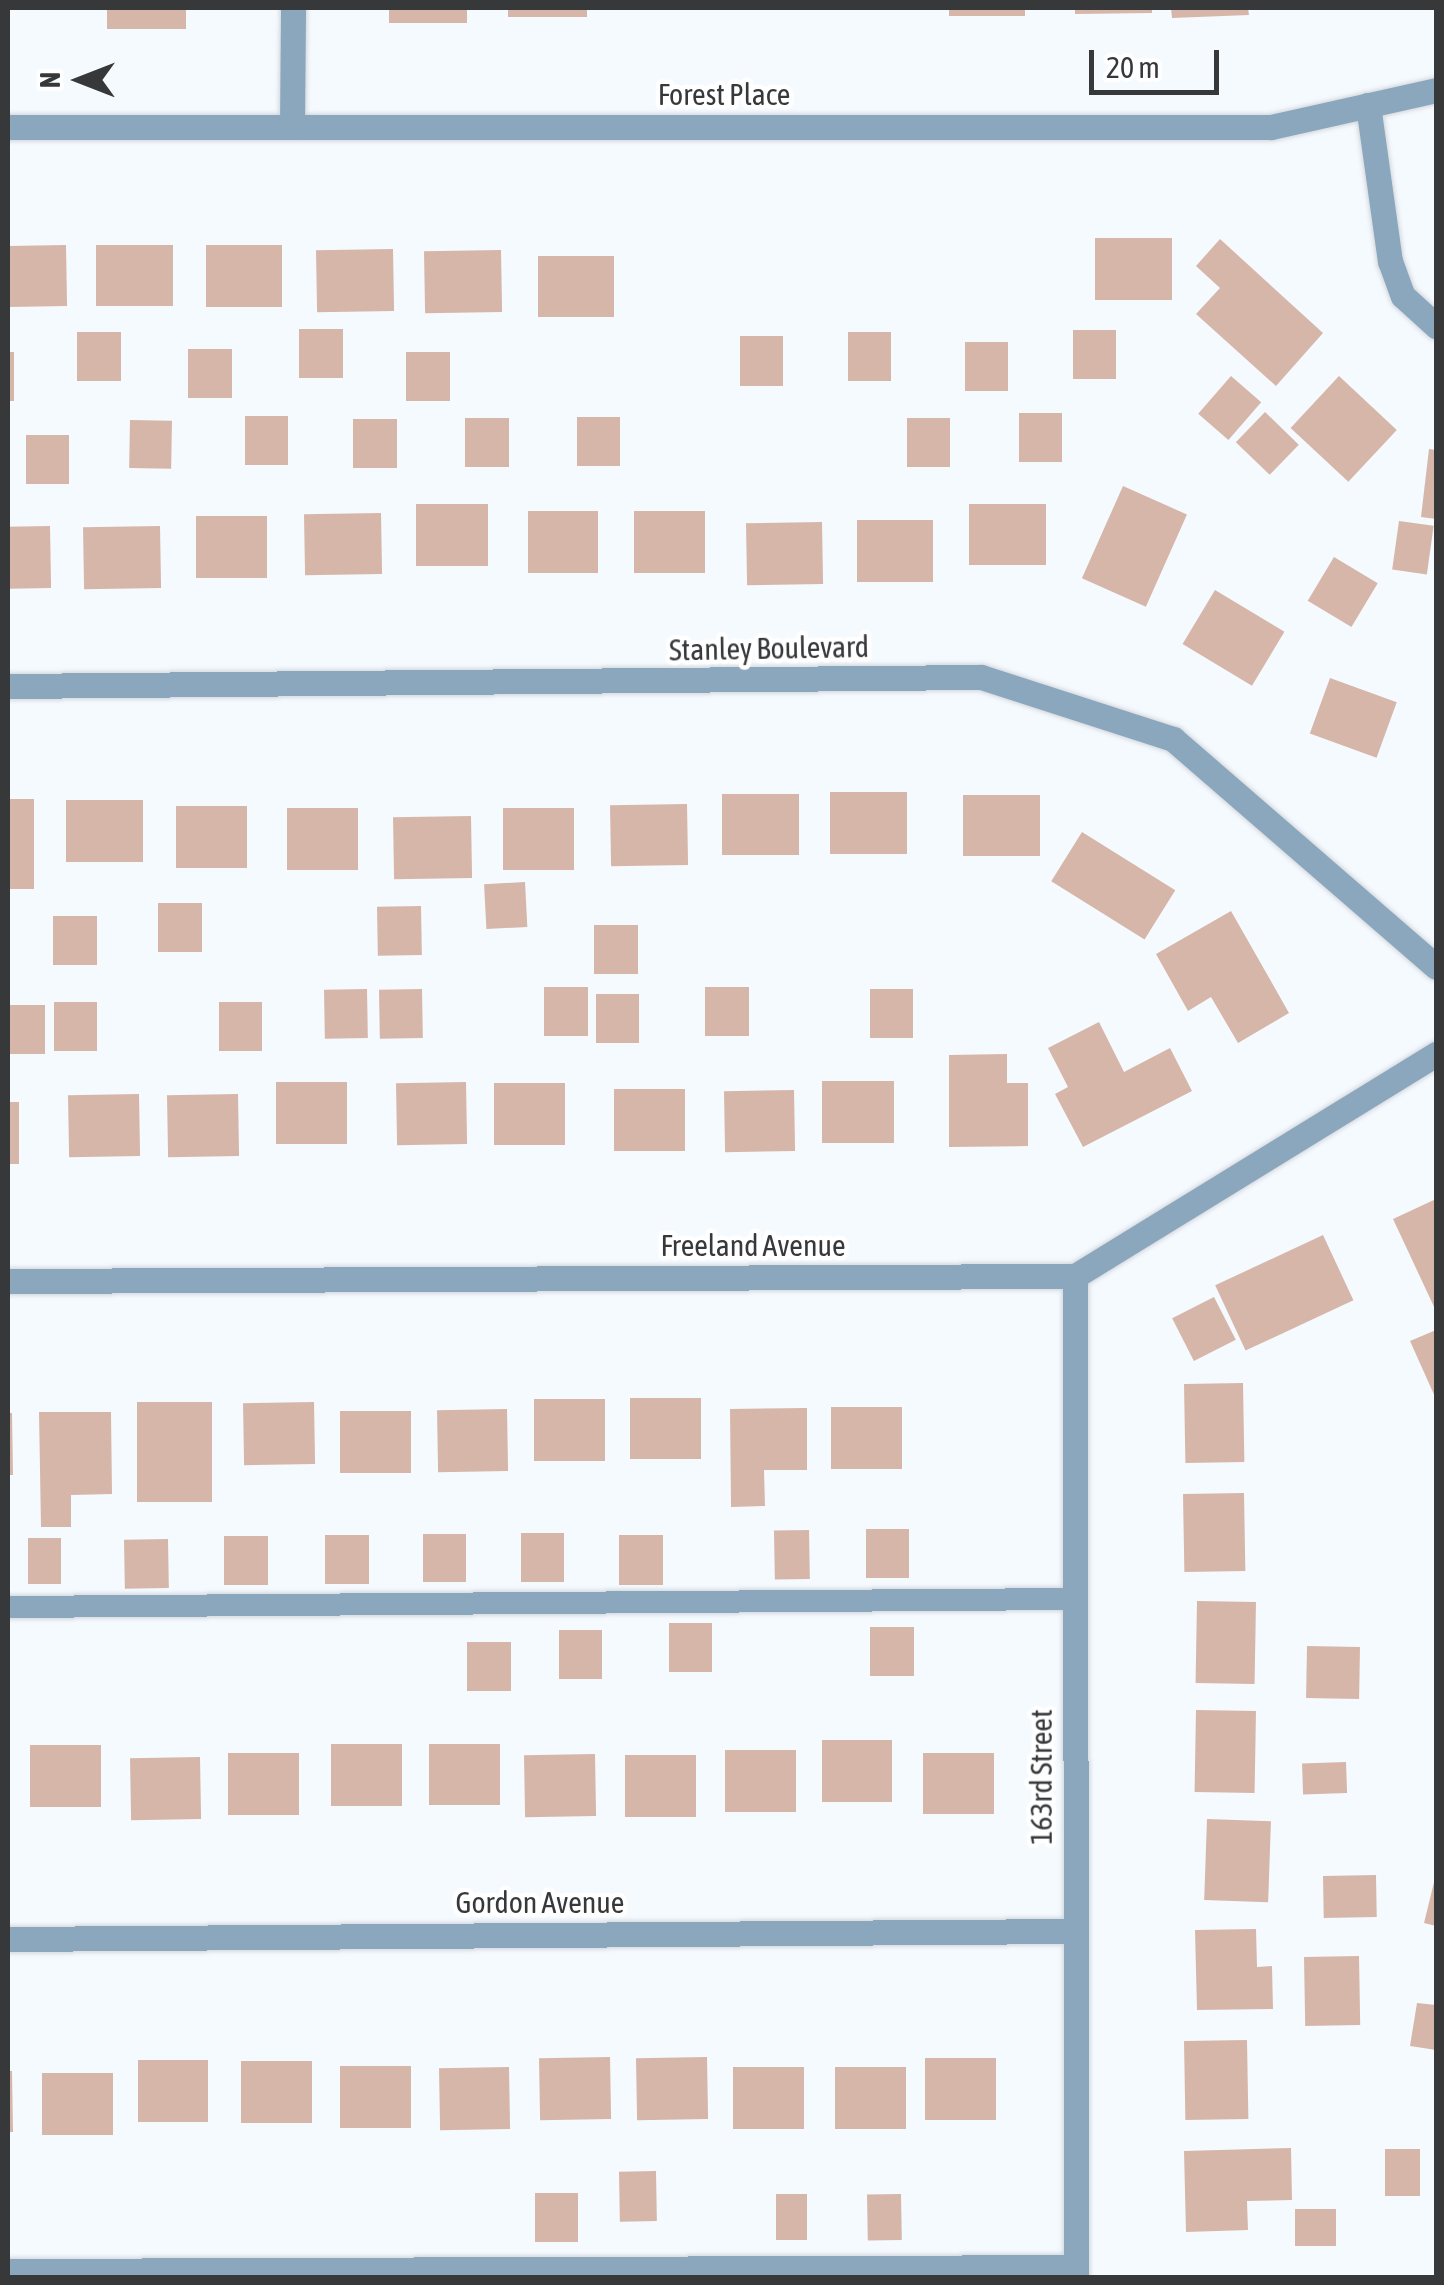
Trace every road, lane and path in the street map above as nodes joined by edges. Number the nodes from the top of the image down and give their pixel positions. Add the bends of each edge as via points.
1 (293, 8) edge
2 (1436, 90) edge
3 (1368, 105) junction
4 (8, 127) edge
5 (292, 127) junction
6 (1436, 326) edge
7 (8, 686) edge
8 (1436, 967) edge
9 (1436, 1054) edge
10 (1076, 1276) junction
11 (8, 1281) edge
12 (1075, 1599) junction
13 (8, 1607) edge
14 (1073, 1931) junction
15 (8, 1939) edge
16 (8, 2270) edge
17 (1076, 2272) edge

1 - 5 street
2 - 3 street, Forest Place
3 - 5 street, Forest Place via 1271,127
3 - 6 street via 1390,261 1403,296
4 - 5 street, Forest Place
7 - 8 street, Stanley Boulevard via 981,677 1173,739
9 - 10 street
10 - 11 street, Freeland Avenue
10 - 12 street, 163rd Street
12 - 13 lane
12 - 14 street, 163rd Street
14 - 15 street, Gordon Avenue
14 - 17 street, 163rd Street
16 - 17 lane

